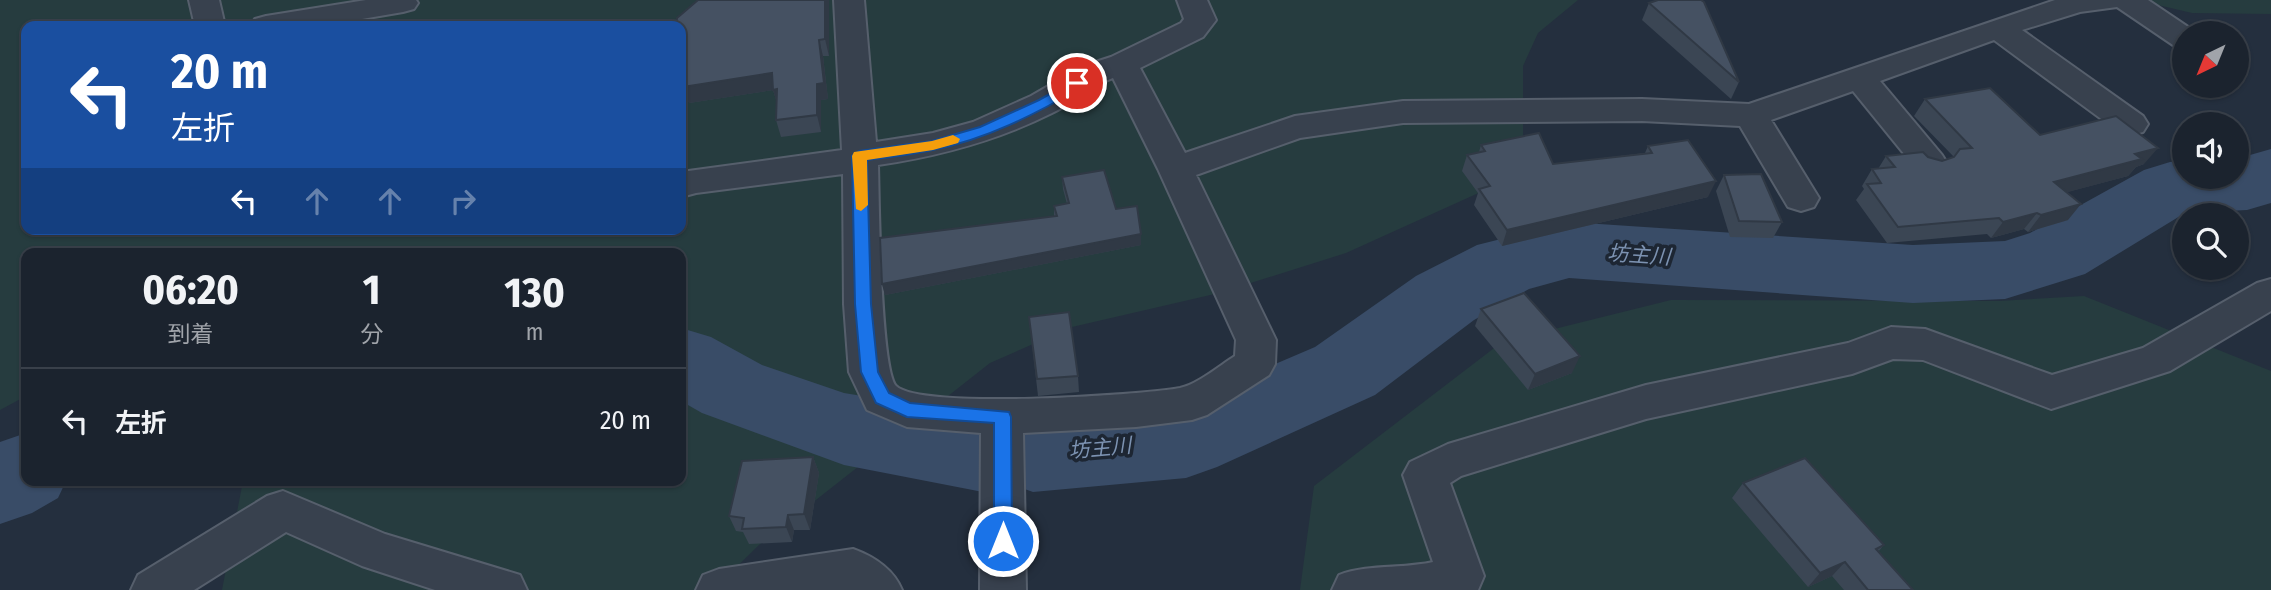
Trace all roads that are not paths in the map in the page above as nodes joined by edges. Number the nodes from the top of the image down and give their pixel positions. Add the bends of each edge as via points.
1 (204, 0) edge
2 (849, 0) edge
3 (1192, 0) edge
4 (2109, 0) edge
5 (2127, 0) edge
6 (408, 10) edge
7 (209, 21) edge
8 (310, 21) edge
9 (1998, 27) junction
10 (2172, 30) edge
11 (1122, 64) junction
12 (1859, 77) junction
13 (1751, 115) junction
14 (2131, 124) edge
15 (860, 158) junction
16 (1930, 163) edge
17 (1176, 169) junction
18 (686, 183) edge
19 (1801, 198) dead end
20 (2271, 293) edge
21 (1002, 417) junction
22 (154, 590) edge
23 (504, 590) edge
24 (719, 590) edge
25 (879, 590) edge
26 (1003, 590) edge
27 (1355, 590) edge

1 - 7 street
2 - 15 street
3 - 11 street via 1199,20 1192,30
4 - 9 street via 2077,3
5 - 10 street
6 - 8 street
9 - 12 street
9 - 14 street
11 - 15 street via 1094,73 1044,104 985,130
11 - 17 street
12 - 13 street
12 - 16 street
13 - 17 street via 1642,110 1403,111 1296,127
13 - 19 street
15 - 18 street
15 - 21 street via 869,372 883,398 907,410
17 - 21 street via 1256,340 1255,364 1192,403
20 - 27 street via 2156,360 2051,392 1924,345 1891,343 1852,358 1646,402 1448,462 1425,475 1461,576 1410,588
21 - 26 street
22 - 23 street via 283,510 378,552
24 - 25 street via 853,570

